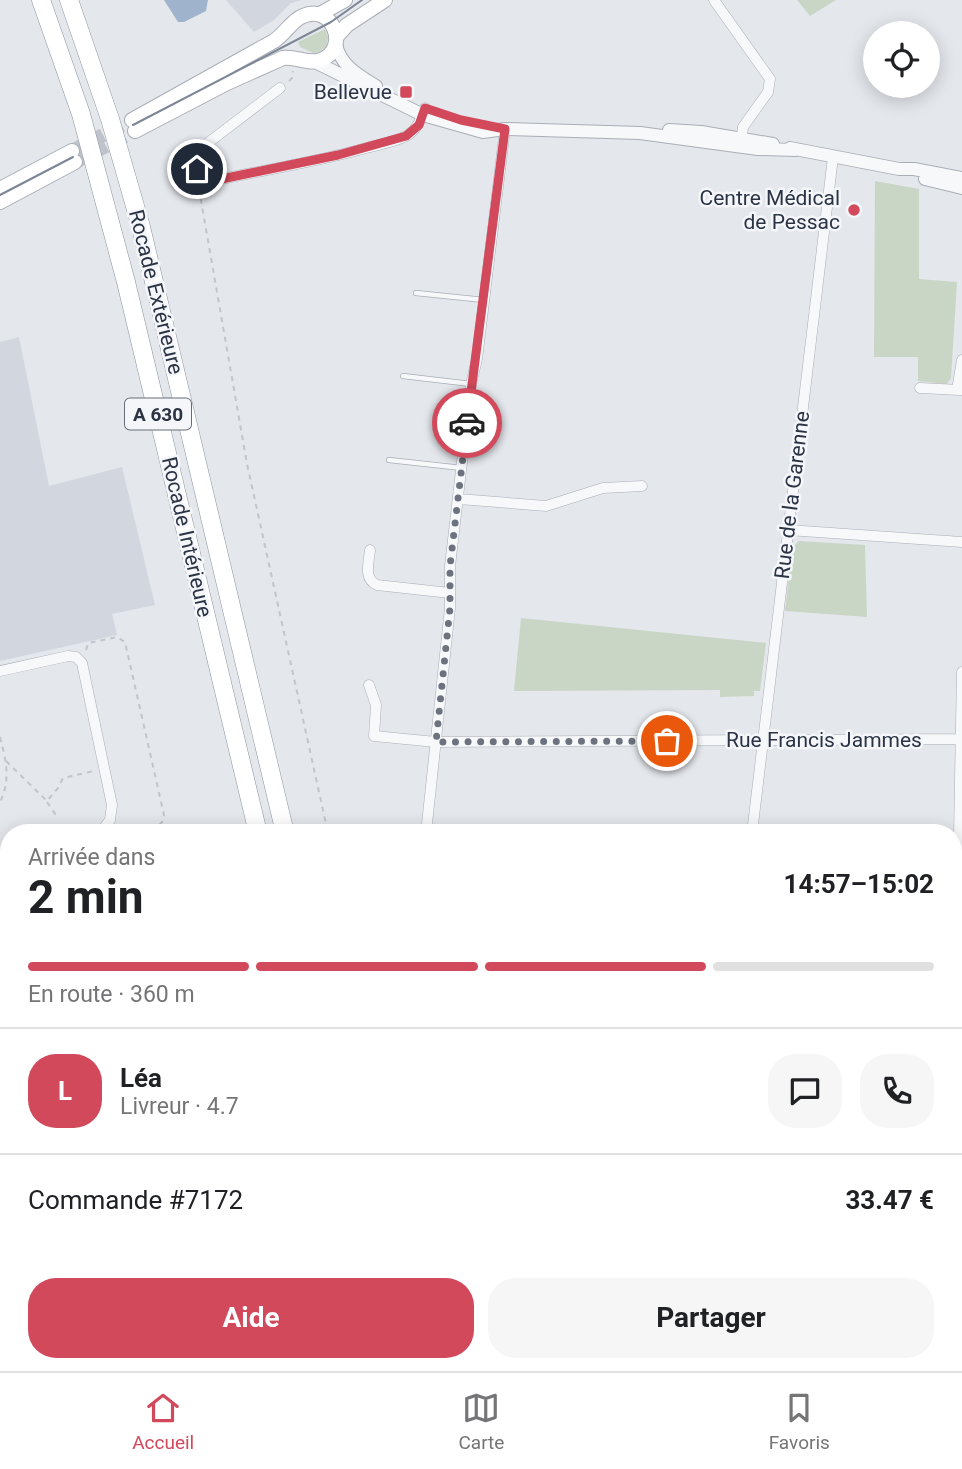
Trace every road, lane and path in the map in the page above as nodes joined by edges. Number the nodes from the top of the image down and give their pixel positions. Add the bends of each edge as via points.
1 (41, 0) edge
2 (69, 0) edge
3 (345, 0) edge
4 (385, 0) edge
5 (714, 0) edge
6 (320, 15) junction
7 (290, 28) junction
8 (337, 40) junction
9 (315, 62) junction
10 (295, 63) junction
11 (279, 88) joint
12 (424, 112) junction
13 (505, 129) junction
14 (741, 143) junction
15 (833, 157) junction
16 (899, 169) junction
17 (201, 177) junction
18 (962, 178) edge
19 (962, 188) edge
20 (0, 189) edge
21 (0, 202) edge
22 (416, 293) dead end
23 (484, 300) junction
24 (962, 360) edge
25 (403, 376) dead end
26 (471, 384) junction
27 (920, 388) dead end
28 (961, 390) edge
29 (390, 460) dead end
30 (463, 468) junction
31 (642, 486) dead end
32 (459, 499) junction
33 (788, 530) junction
34 (962, 542) edge
35 (370, 550) dead end
36 (450, 593) junction
37 (82, 663) junction
38 (0, 671) edge
39 (962, 673) edge
40 (369, 685) dead end
41 (0, 737) edge
42 (959, 739) junction
43 (763, 740) junction
44 (436, 742) junction
45 (6, 761) junction
46 (105, 769) junction
47 (47, 801) junction
48 (0, 802) edge
49 (56, 815) dead end
50 (107, 824) edge
51 (160, 824) edge
52 (256, 824) edge
53 (283, 824) edge
54 (326, 824) edge
55 (427, 824) edge
56 (753, 824) edge
57 (958, 824) edge

1 - 52 highway, Rocade Intérieure / A 630 via 81,114 127,282
2 - 53 highway, Rocade Extérieure / A 630 via 141,226
3 - 6 main road
4 - 8 main road via 347,25
5 - 14 street via 770,79 768,92 743,127
6 - 7 main road via 300,17
6 - 8 main road via 331,22
7 - 10 main road
7 - 10 main road via 134,125 284,58
8 - 9 main road via 329,56
8 - 12 street via 341,59 353,71
9 - 10 main road
9 - 12 street
10 - 11 path via 292,78
11 - 17 street via 200,149 196,157
12 - 13 street via 483,132
12 - 17 street via 419,125 406,136 212,181
13 - 14 street via 701,132
13 - 23 street
14 - 15 street
15 - 16 street
15 - 33 street, Rue de la Garenne
16 - 18 street
16 - 19 street
17 - 54 path via 200,197 247,464
20 - 21 main road via 73,157
22 - 23 lane
23 - 26 street
24 - 28 street
25 - 26 lane
26 - 30 street
27 - 28 street
29 - 30 lane
30 - 32 street
31 - 32 street via 603,488 546,506
32 - 36 street
33 - 34 street
33 - 43 street, Rue de la Garenne
35 - 36 street via 368,578 372,583
36 - 44 street
37 - 38 street via 68,656
37 - 46 street
37 - 51 path via 88,661 88,643 117,637 125,642 164,815
39 - 42 street
40 - 44 street, Rue Francis Jammes via 376,705 374,736
41 - 45 path
42 - 43 street, Rue Francis Jammes
42 - 57 street
43 - 44 street, Rue Francis Jammes
43 - 56 street, Rue de la Garenne
44 - 55 street
45 - 47 path
45 - 48 path via 7,782
46 - 47 path via 63,778
46 - 50 street via 112,813
47 - 49 path

